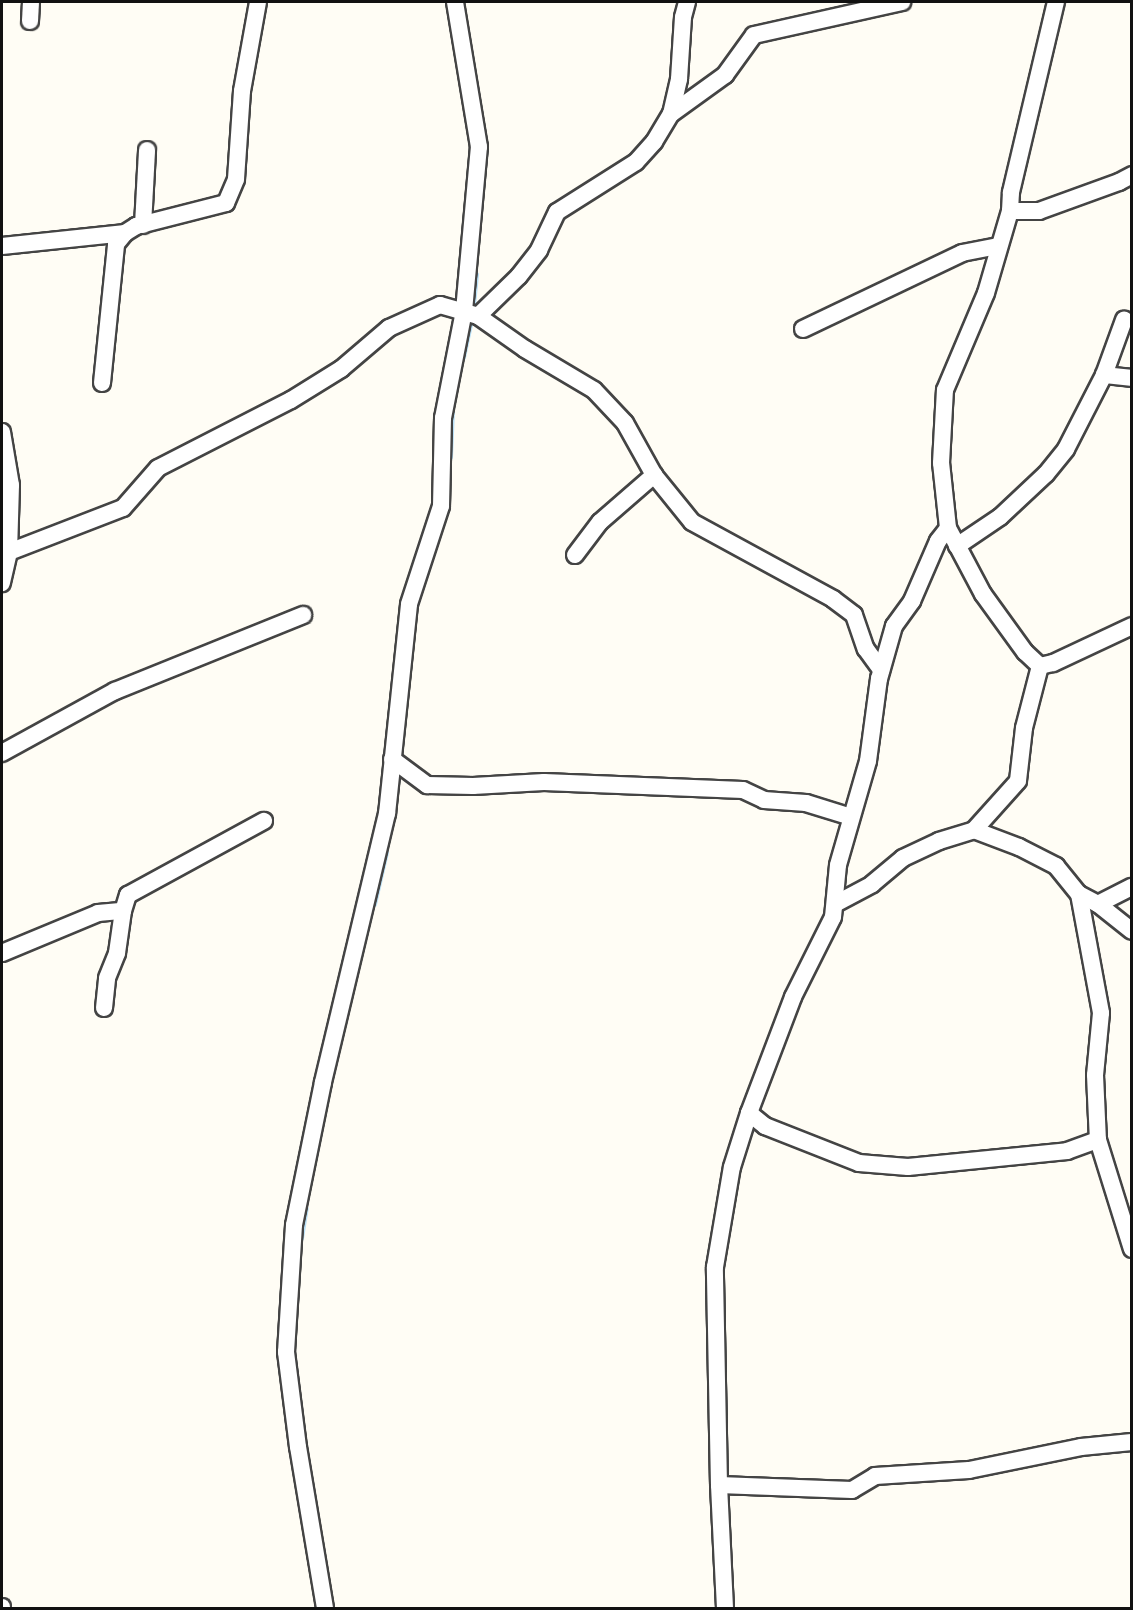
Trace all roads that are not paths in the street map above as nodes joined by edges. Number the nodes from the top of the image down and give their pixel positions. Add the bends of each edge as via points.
1 (31, 2) edge
2 (258, 2) edge
3 (455, 2) edge
4 (687, 2) edge
5 (902, 2) edge
6 (1056, 2) edge
7 (30, 21) dead end
8 (670, 114) junction
9 (147, 150) dead end
10 (1131, 175) edge
11 (1010, 211) junction
12 (143, 225) junction
13 (124, 233) junction
14 (2, 246) edge
15 (999, 246) junction
16 (471, 314) junction
17 (1124, 320) dead end
18 (803, 328) dead end
19 (1104, 375) junction
20 (1131, 378) edge
21 (102, 382) dead end
22 (2, 432) edge
23 (654, 475) junction
24 (948, 528) junction
25 (957, 546) junction
26 (5, 555) edge
27 (575, 555) dead end
28 (2, 583) edge
29 (303, 615) dead end
30 (1131, 626) edge
31 (1040, 666) junction
32 (881, 670) junction
33 (2, 753) edge
34 (392, 759) junction
35 (851, 817) junction
36 (264, 821) dead end
37 (974, 831) junction
38 (1131, 887) edge
39 (1079, 894) junction
40 (837, 903) junction
41 (1098, 904) junction
42 (123, 911) junction
43 (1131, 931) edge
44 (2, 953) edge
45 (104, 1008) dead end
46 (749, 1113) junction
47 (1098, 1140) junction
48 (1131, 1241) edge
49 (1131, 1442) edge
50 (719, 1485) junction
51 (325, 1608) edge
52 (725, 1608) edge

1 - 7 street
2 - 12 street via 242,91 236,178 226,203
3 - 16 street via 478,147
4 - 8 street via 679,79
5 - 8 street via 754,34 725,75
6 - 11 street via 1011,192
8 - 16 street via 654,142 636,162 557,212 539,250 519,276
9 - 12 street
10 - 11 street via 1039,211
11 - 15 street
12 - 13 street
13 - 14 street
13 - 21 street via 116,244
15 - 18 street via 962,253
15 - 24 street via 986,293 945,390 940,463
16 - 23 street via 594,390 625,423
16 - 26 street via 440,305 389,328 341,369 291,400 158,468 123,508
16 - 34 street via 443,418 441,506 409,604
17 - 19 street
19 - 20 street
19 - 25 street via 1066,449 1046,474 1000,517
22 - 26 street via 11,485
23 - 27 street via 600,522
23 - 32 street via 693,522 855,615 866,649
24 - 25 street
24 - 32 street via 938,541 912,601 894,626
25 - 31 street via 983,594 1025,652
26 - 28 street
29 - 33 street via 115,692
30 - 31 street
31 - 37 street via 1024,728 1018,781
32 - 35 street via 868,761
34 - 35 street via 427,785 544,782 743,790 764,800 806,803
34 - 51 street via 387,814 323,1082 294,1225 286,1352
35 - 40 street via 838,865
36 - 42 street via 128,895
37 - 39 street via 1056,866
37 - 40 street via 939,841 903,858 872,884
38 - 41 street
39 - 41 street
39 - 47 street via 1101,1013 1095,1075
40 - 46 street via 793,997
41 - 43 street
42 - 44 street via 98,913
42 - 45 street
46 - 47 street via 765,1126 859,1163 908,1167 1067,1151
46 - 50 street via 732,1167 715,1267
47 - 48 street
49 - 50 street via 1081,1447 969,1470 875,1476 852,1490
50 - 52 street

